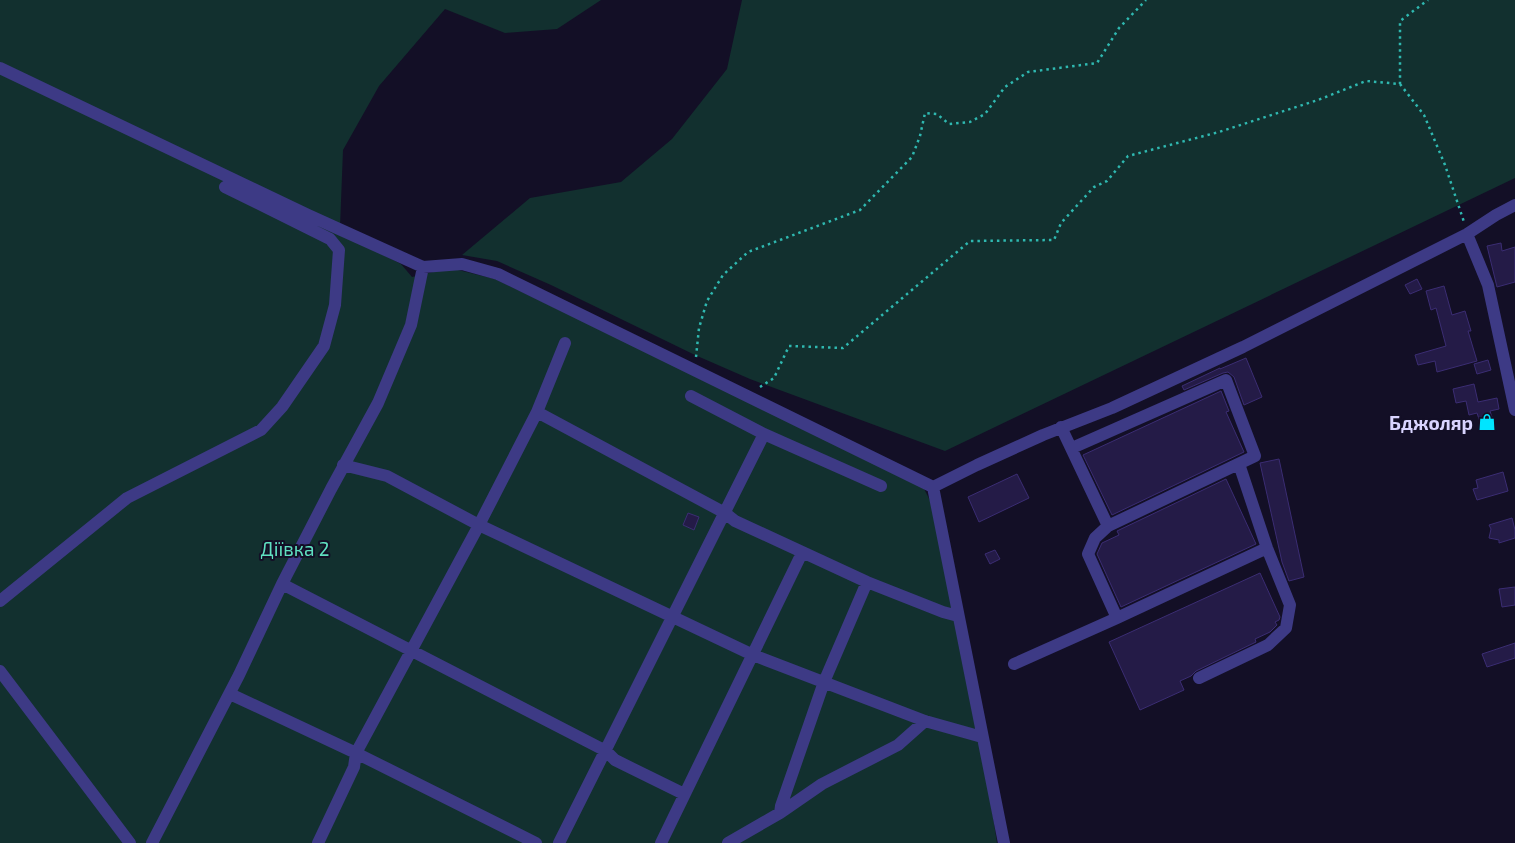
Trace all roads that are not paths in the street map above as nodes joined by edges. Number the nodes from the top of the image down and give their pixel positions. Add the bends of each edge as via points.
1 (0, 68) edge
2 (225, 187) dead end
3 (1515, 205) edge
4 (1467, 234) junction
5 (423, 266) junction
6 (565, 343) dead end
7 (691, 396) dead end
8 (1515, 410) edge
9 (537, 412) junction
10 (1062, 427) junction
11 (764, 434) junction
12 (1072, 448) junction
13 (1239, 464) junction
14 (343, 465) junction
15 (881, 486) dead end
16 (933, 487) junction
17 (725, 513) junction
18 (479, 526) junction
19 (1108, 526) junction
20 (1267, 548) junction
21 (802, 553) junction
22 (867, 582) junction
23 (282, 584) junction
24 (0, 602) edge
25 (958, 616) junction
26 (672, 617) junction
27 (1117, 618) junction
28 (412, 652) junction
29 (754, 655) junction
30 (1014, 664) dead end
31 (0, 673) edge
32 (1198, 678) dead end
33 (824, 682) junction
34 (230, 694) junction
35 (925, 721) junction
36 (982, 737) junction
37 (606, 751) junction
38 (356, 753) junction
39 (684, 794) junction
40 (780, 813) junction
41 (130, 843) edge
42 (152, 843) edge
43 (318, 843) edge
44 (536, 843) edge
45 (559, 843) edge
46 (661, 843) edge
47 (728, 843) edge
48 (1004, 843) edge

1 - 5 street via 308,215
2 - 24 street via 330,239 339,250 336,305 324,346 282,407 261,430 127,498
3 - 4 street
4 - 8 street via 1488,285
4 - 10 street via 1243,347 1112,408
5 - 14 street via 411,325 378,404
5 - 16 street via 462,264 498,274
6 - 9 street
7 - 11 street
9 - 17 street
9 - 18 street
10 - 12 street
10 - 16 street
11 - 15 street
11 - 17 street
12 - 13 street via 1226,380 1255,456
12 - 19 street
13 - 19 street
13 - 20 street
14 - 18 street via 387,476
14 - 23 street
16 - 25 street
17 - 21 street
17 - 26 street
18 - 26 street
18 - 28 street
19 - 27 street via 1095,538 1088,554
20 - 27 street
20 - 32 street via 1290,606 1286,628 1268,645
21 - 22 street
21 - 29 street
22 - 25 street
22 - 33 street
23 - 28 street
23 - 34 street
25 - 36 street
26 - 29 street
26 - 37 street
27 - 30 street
28 - 37 street
28 - 38 street
29 - 33 street
29 - 39 street
31 - 41 street
33 - 35 street
33 - 40 street
34 - 38 street
34 - 42 street
35 - 36 street
35 - 40 street via 898,745 822,784
36 - 48 street
37 - 39 street via 615,760
37 - 45 street
38 - 43 street via 354,766
38 - 44 street
39 - 46 street
40 - 47 street

